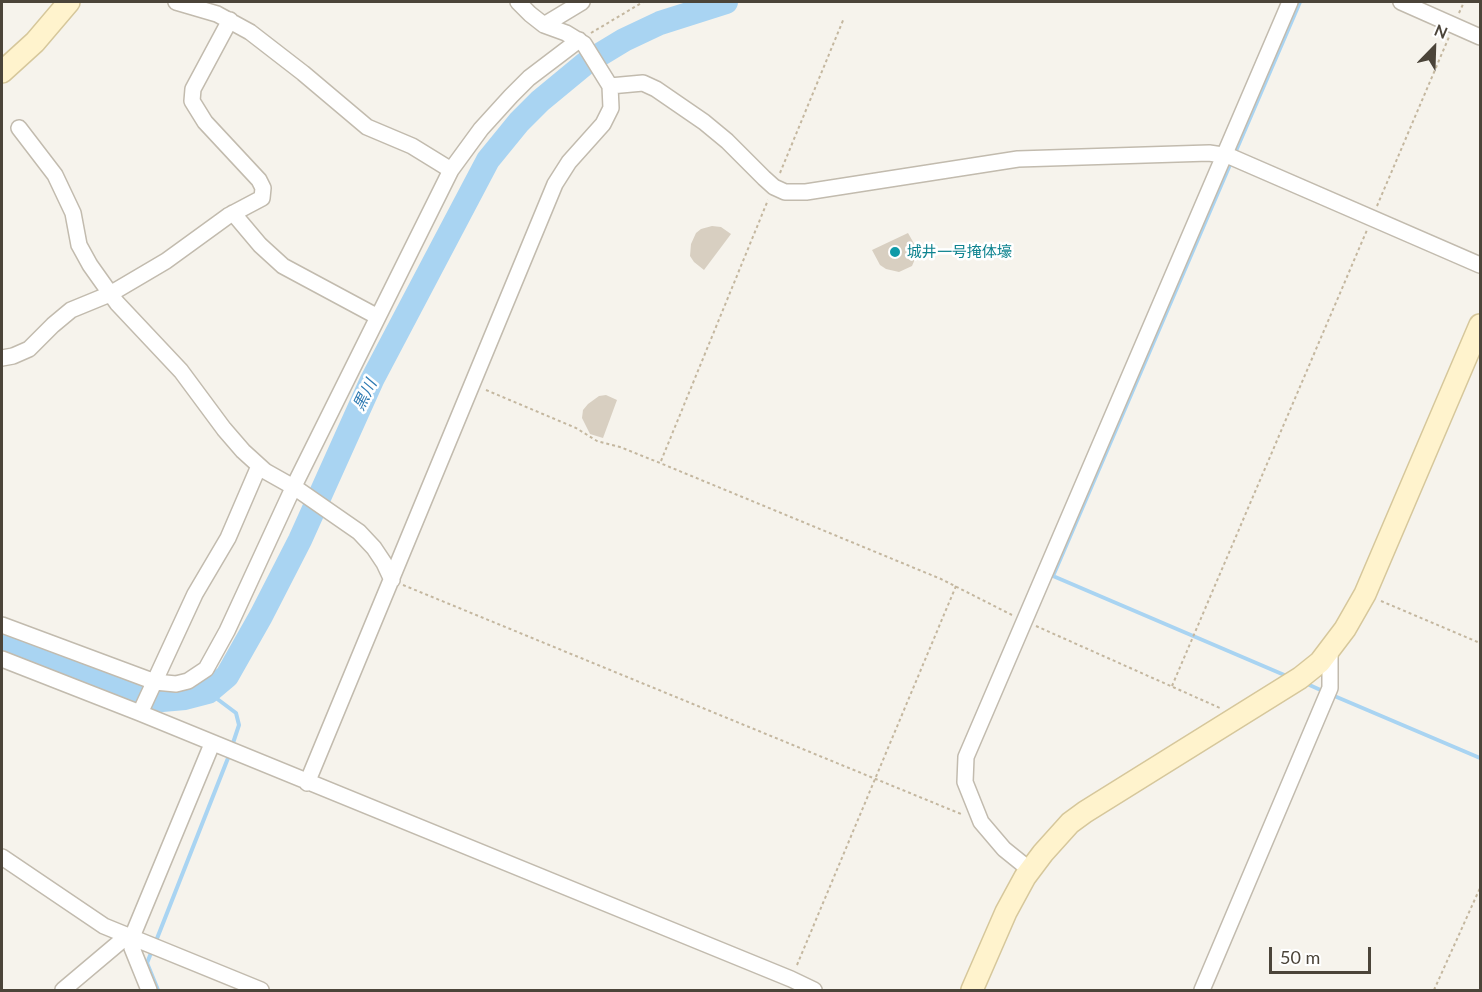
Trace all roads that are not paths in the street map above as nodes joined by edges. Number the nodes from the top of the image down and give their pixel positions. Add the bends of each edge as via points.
1 (69, 2) edge
2 (176, 2) edge
3 (518, 2) edge
4 (582, 2) edge
5 (1290, 2) edge
6 (1401, 2) edge
7 (230, 20) junction
8 (544, 25) junction
9 (1480, 37) edge
10 (581, 42) junction
11 (2, 72) edge
12 (608, 83) junction
13 (19, 128) dead end
14 (1224, 156) junction
15 (452, 170) junction
16 (233, 213) junction
17 (1480, 265) edge
18 (110, 294) junction
19 (378, 317) junction
20 (1480, 325) edge
21 (2, 358) edge
22 (258, 466) junction
23 (295, 488) junction
24 (392, 580) junction
25 (2, 625) edge
26 (1330, 648) junction
27 (2, 659) edge
28 (154, 684) junction
29 (142, 710) junction
30 (215, 745) junction
31 (308, 783) junction
32 (2, 857) edge
33 (1030, 870) junction
34 (129, 937) junction
35 (63, 990) edge
36 (149, 990) edge
37 (261, 990) edge
38 (814, 990) edge
39 (972, 990) edge
40 (1202, 990) edge

1 - 11 street via 35,42
2 - 7 street
3 - 8 street
4 - 8 street
5 - 14 street
6 - 9 street
7 - 15 street via 265,43 367,127 412,146
7 - 16 street via 193,88 192,101 205,122 263,188 262,198
8 - 10 street
10 - 12 street
10 - 15 street via 529,78 467,147
12 - 14 street via 643,83 656,89 715,131 774,187 785,192 1042,157 1197,153
12 - 24 street via 611,108 603,124 555,184
13 - 18 street via 55,175 73,213 79,245
14 - 17 street
14 - 33 street via 966,757 965,782 981,822 1004,849
15 - 19 street
16 - 18 street via 166,261
16 - 19 street via 283,266
18 - 21 street via 71,310 29,350
18 - 22 street via 181,371 224,429
19 - 23 street
20 - 26 street via 1365,594
22 - 23 street
22 - 28 street via 228,538 195,594
23 - 24 street via 359,532 374,548
23 - 28 street via 206,669 188,681
24 - 31 street
25 - 28 street
26 - 33 street via 1300,678 1085,812 1056,837
26 - 40 street via 1330,688
27 - 29 street
28 - 29 street
29 - 30 street
30 - 31 street
30 - 34 street
31 - 38 street
32 - 34 street via 104,926
33 - 39 street via 1006,912
34 - 35 street
34 - 36 street
34 - 37 street

